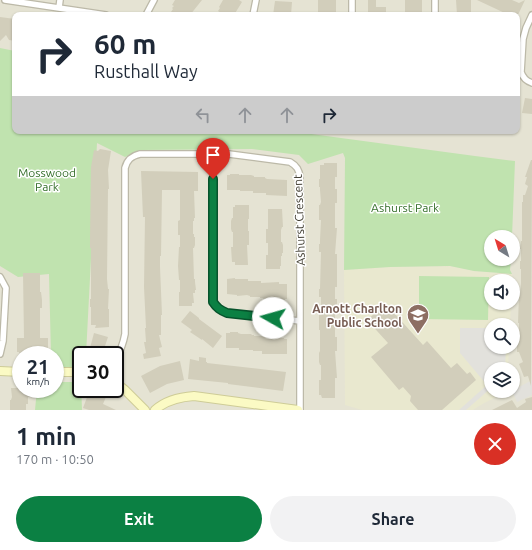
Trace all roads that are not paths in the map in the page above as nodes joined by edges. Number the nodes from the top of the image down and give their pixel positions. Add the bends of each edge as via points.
1 (5, 0) edge
2 (60, 0) edge
3 (154, 0) edge
4 (256, 0) edge
5 (352, 0) edge
6 (435, 0) edge
7 (59, 8) junction
8 (86, 12) edge
9 (148, 12) edge
10 (254, 12) edge
11 (352, 12) edge
12 (435, 12) edge
13 (532, 16) edge
14 (532, 83) edge
15 (213, 154) junction
16 (0, 277) edge
17 (300, 321) junction
18 (122, 346) edge
19 (0, 354) edge
20 (0, 371) edge
21 (12, 372) edge
22 (124, 389) edge
23 (145, 410) edge
24 (155, 410) edge
25 (299, 410) edge

1 - 7 street
2 - 7 street
3 - 9 street
4 - 10 street
5 - 11 street
6 - 12 street
7 - 8 street
13 - 14 street via 522,42 521,72 527,81
15 - 17 street via 213,302 221,311 227,313
15 - 17 street, Ashurst Crescent via 285,161 297,167 300,177
15 - 18 street, Ashurst Crescent via 140,154 134,155 127,162 125,325
16 - 19 street via 6,288
17 - 25 street, Ashurst Crescent
20 - 21 street
22 - 23 street
24 - 25 street via 174,399 194,396

